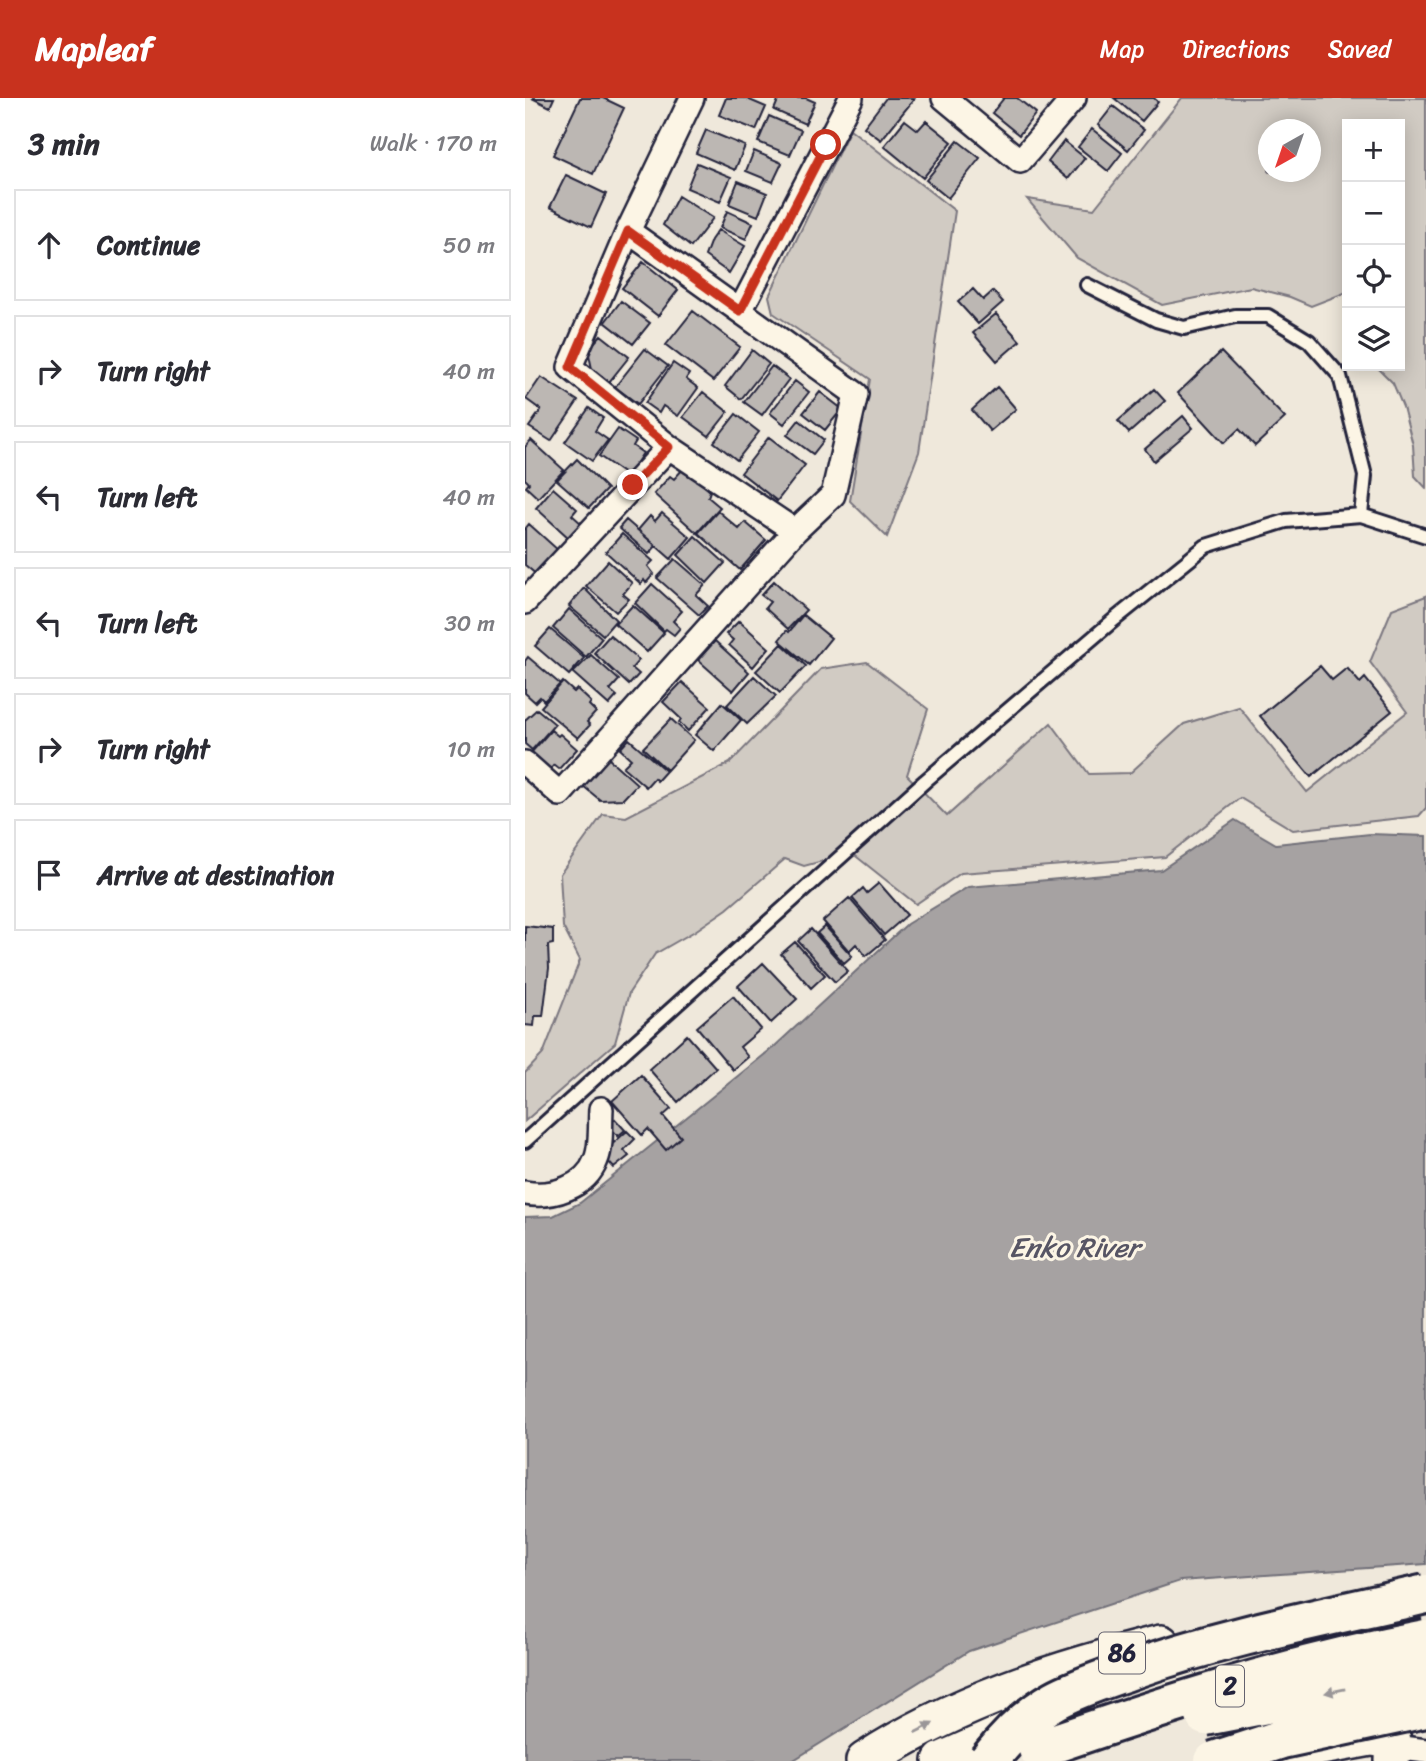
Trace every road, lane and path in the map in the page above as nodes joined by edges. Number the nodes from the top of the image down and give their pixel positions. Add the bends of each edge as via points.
1 (692, 98) edge
2 (851, 98) edge
3 (944, 98) edge
4 (1074, 98) edge
5 (628, 231) junction
6 (1087, 285) dead end
7 (740, 311) junction
8 (669, 447) junction
9 (1361, 515) junction
10 (795, 531) junction
11 (1426, 536) edge
12 (525, 602) edge
13 (525, 762) edge
14 (601, 1109) dead end
15 (525, 1141) edge
16 (525, 1193) edge
17 (1416, 1626) edge
18 (1426, 1673) edge
19 (1426, 1708) edge
20 (1426, 1751) edge
21 (1393, 1754) edge
22 (865, 1761) edge
23 (942, 1761) edge
24 (988, 1761) edge
25 (1214, 1761) edge
26 (1278, 1761) edge

1 - 5 street
2 - 7 street
3 - 4 street via 1020,161
5 - 7 street
5 - 8 street via 570,367
6 - 9 lane via 1156,320 1184,328 1235,316 1268,317 1309,341 1340,376 1365,476
7 - 10 street via 856,394 833,495
8 - 10 street
8 - 12 street
9 - 11 lane
9 - 15 lane via 1286,521 1206,546 925,781
10 - 13 street via 560,794
14 - 16 street via 597,1159 583,1180 560,1191
18 -> 17 highway, 2, bridge via 1038,1749
17 - 21 street
22 -> 17 main road, 86 via 996,1695 1118,1654 1281,1623
17 - 23 main road, 86 via 1072,1706
17 - 24 highway, bridge via 1172,1655 1055,1700 1028,1719
19 - 25 highway, bridge via 1282,1739
20 - 21 street
21 - 26 street via 1373,1744

